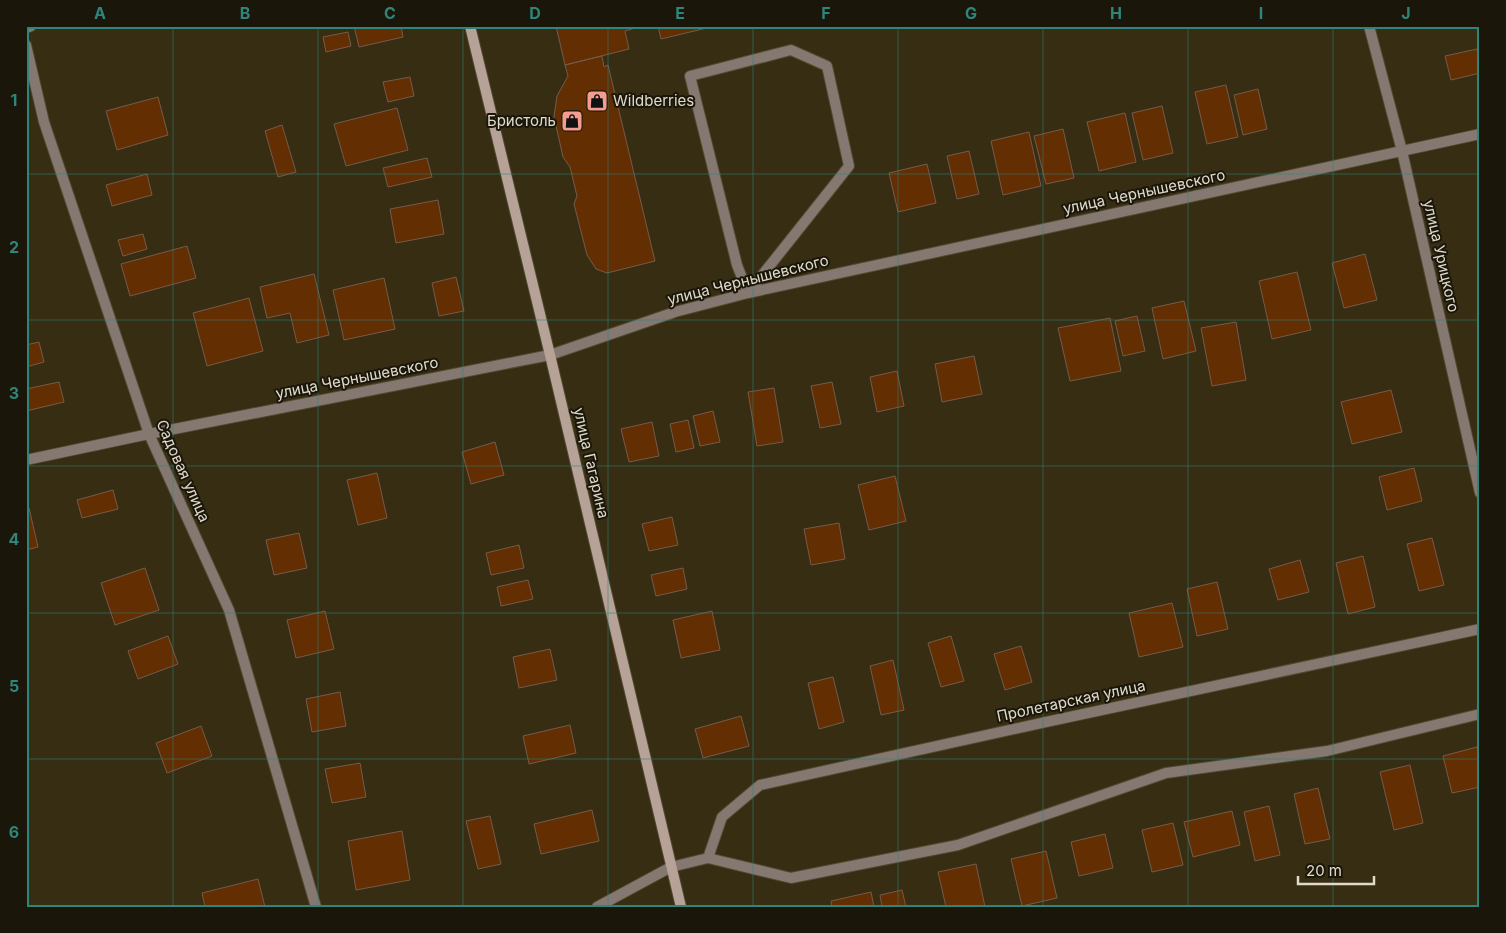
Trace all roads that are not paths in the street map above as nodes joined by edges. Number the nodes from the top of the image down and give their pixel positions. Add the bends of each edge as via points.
1 (31, 26) edge
2 (470, 26) edge
3 (1369, 26) edge
4 (26, 28) edge
5 (26, 45) edge
6 (1480, 134) edge
7 (1402, 151) junction
8 (748, 293) junction
9 (550, 354) junction
10 (149, 434) junction
11 (26, 460) edge
12 (1480, 493) edge
13 (1480, 629) edge
14 (1480, 714) edge
15 (708, 858) junction
16 (671, 867) junction
17 (316, 907) edge
18 (597, 907) edge
19 (681, 907) edge

1 - 4 street
2 - 9 main road, улица Гагарина
3 - 7 street, улица Урицкого
5 - 10 street, Садовая улица via 44,122
6 - 7 street, улица Чернышевского
7 - 8 street, улица Чернышевского
7 - 12 street, улица Урицкого
8 - 8 street via 737,265 690,76 791,50 826,66 850,166
8 - 9 street, улица Чернышевского via 674,312
9 - 10 street, улица Чернышевского
9 - 16 main road, улица Гагарина
10 - 11 street, улица Чернышевского
10 - 17 street, Садовая улица via 229,610
13 - 15 street, Пролетарская улица via 760,785 722,817
14 - 15 street via 1327,751 1166,773 958,845 791,878
15 - 16 street
16 - 18 street
16 - 19 main road, улица Гагарина

